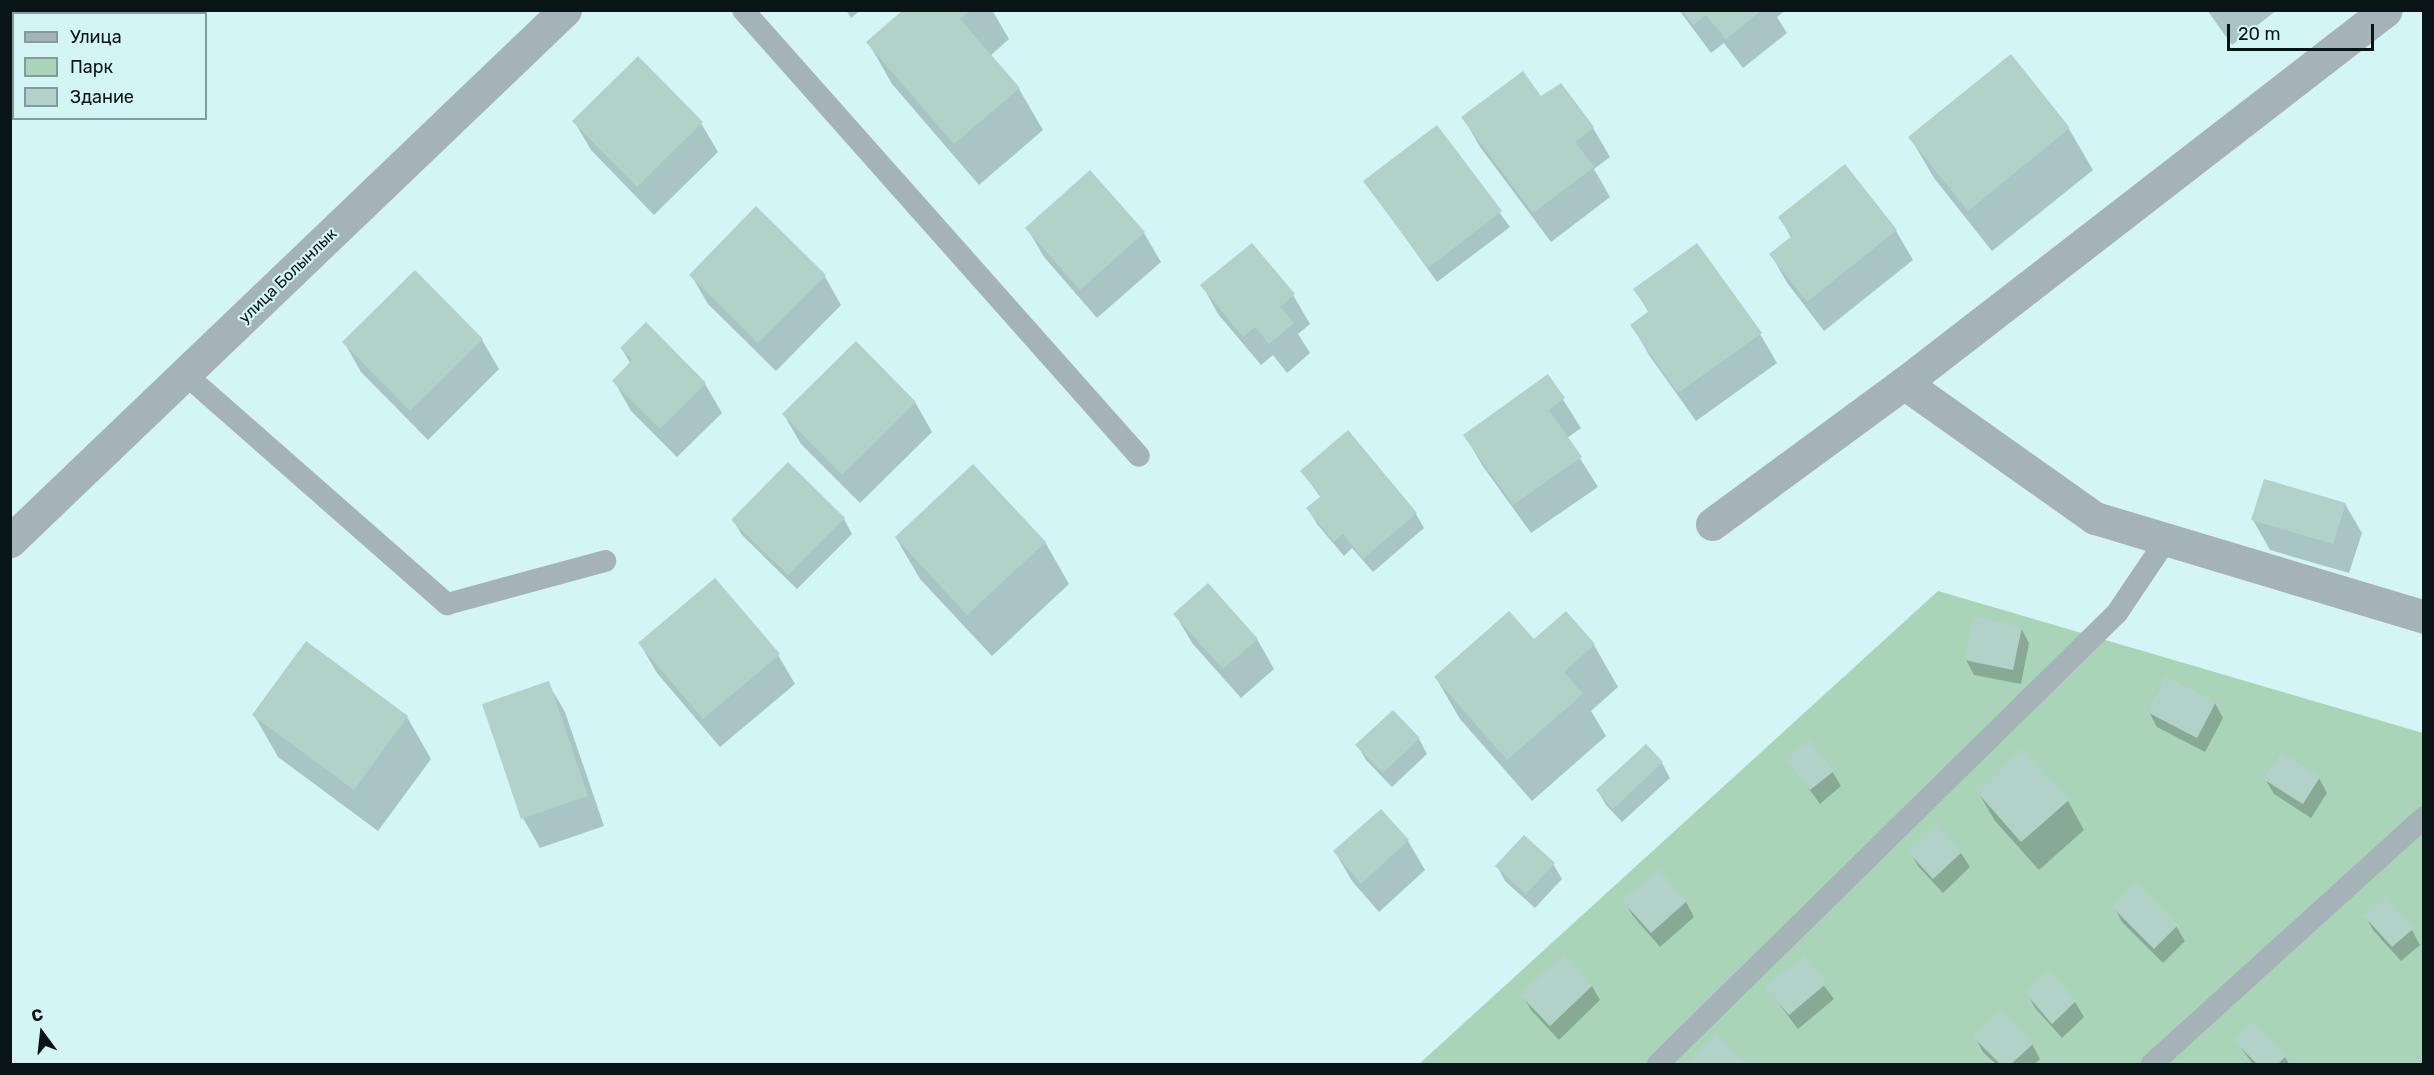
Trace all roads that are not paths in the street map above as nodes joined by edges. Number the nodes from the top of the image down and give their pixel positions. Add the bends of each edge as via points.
1 (565, 10) edge
2 (743, 10) edge
3 (2386, 10) edge
4 (185, 374) junction
5 (1904, 383) junction
6 (1139, 456) dead end
7 (1712, 524) dead end
8 (2167, 540) junction
9 (10, 541) edge
10 (605, 561) dead end
11 (2424, 617) edge
12 (2424, 817) edge
13 (1658, 1065) edge
14 (2152, 1065) edge

1 - 4 street, улица Болынлык
2 - 6 lane
3 - 5 street
4 - 9 street, улица Болынлык
4 - 10 lane via 447,604
5 - 7 street
5 - 8 street via 2095,518
8 - 11 street
8 - 13 lane via 2117,613
12 - 14 lane

